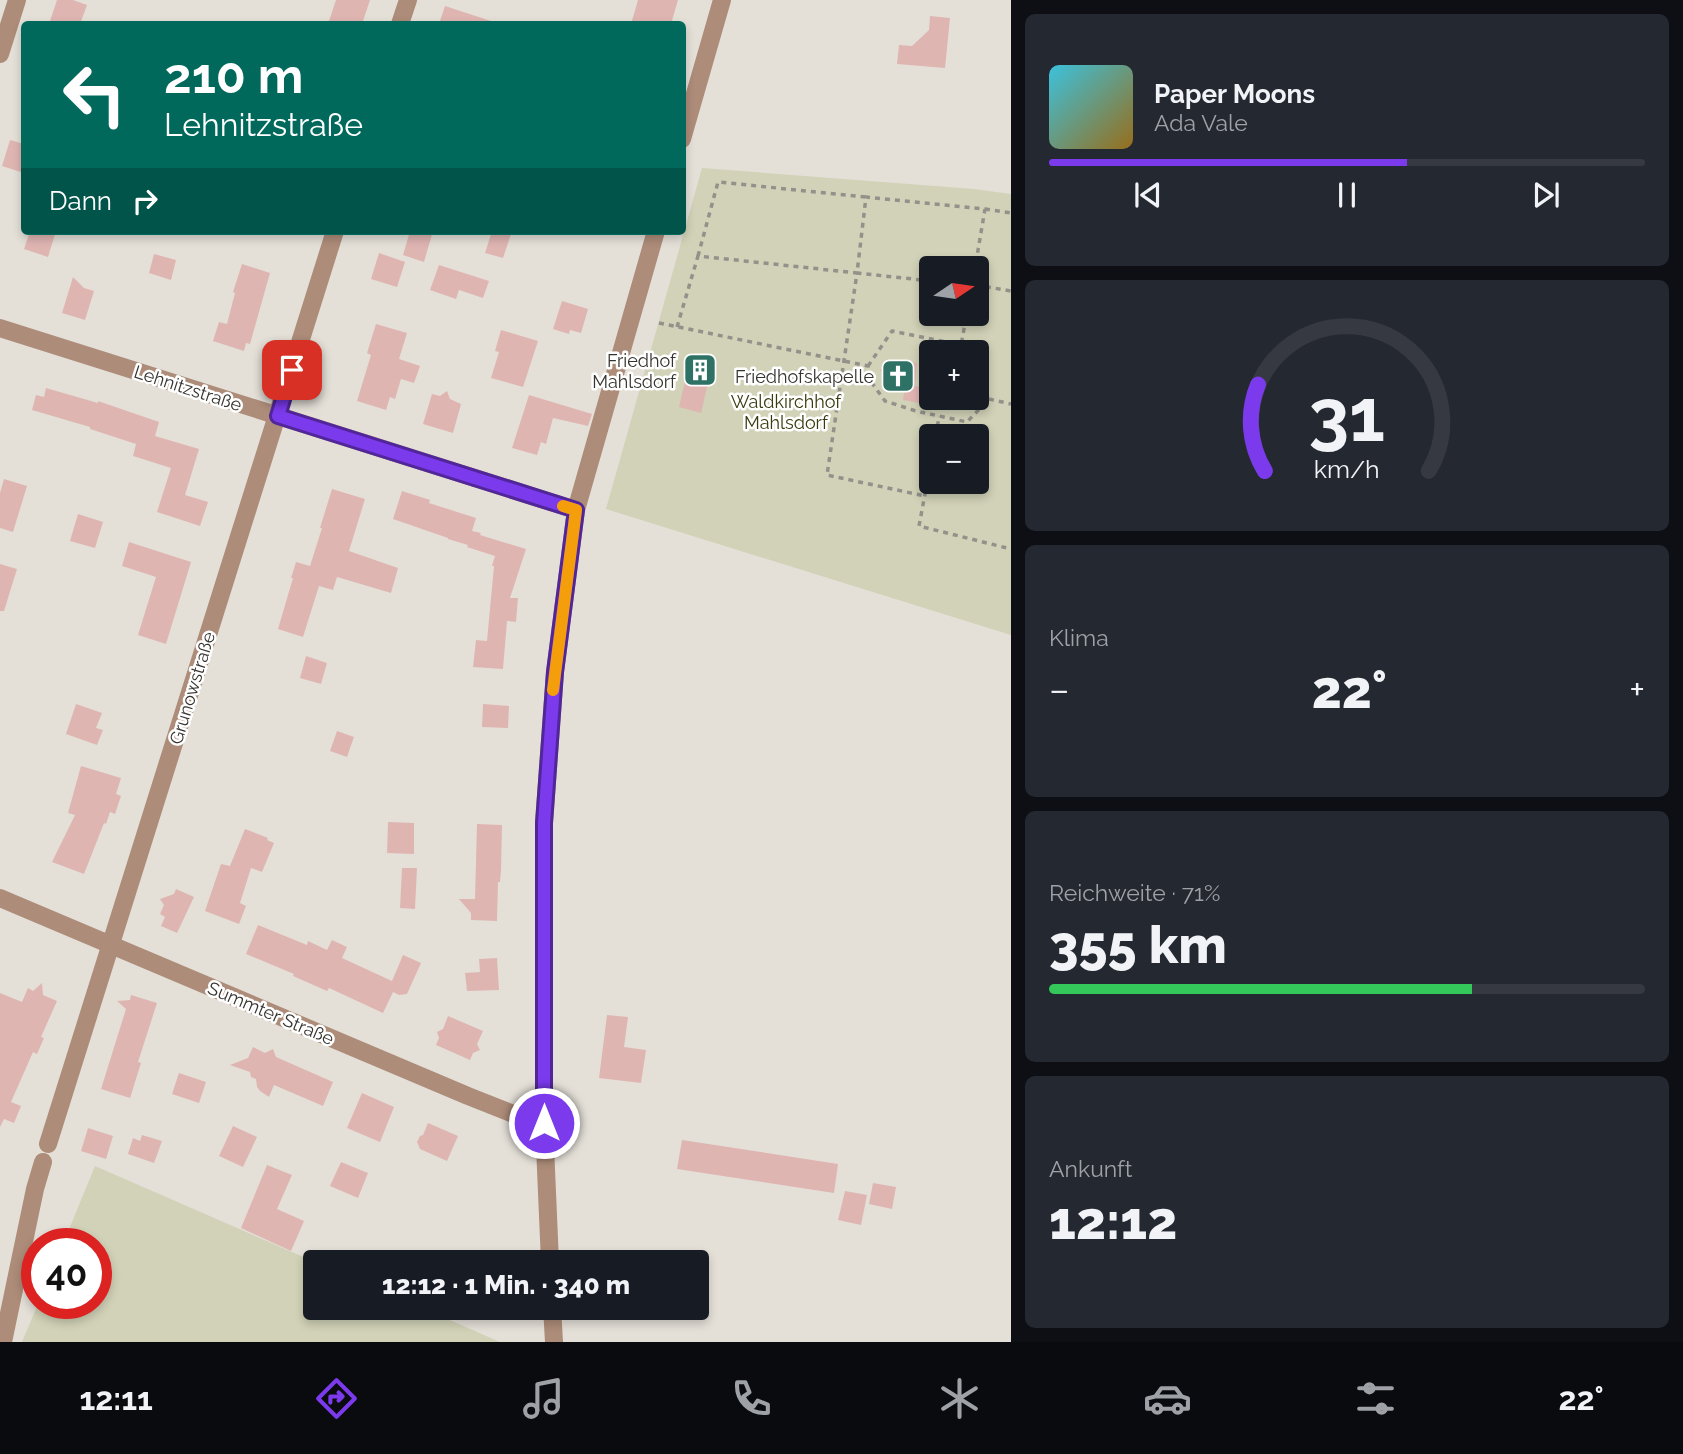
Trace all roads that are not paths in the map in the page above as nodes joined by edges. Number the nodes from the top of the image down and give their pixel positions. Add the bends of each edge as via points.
1 (17, 0) edge
2 (408, 0) edge
3 (722, 0) edge
4 (401, 21) edge
5 (0, 54) edge
6 (686, 125) edge
7 (334, 235) edge
8 (655, 235) edge
9 (0, 328) edge
10 (278, 416) junction
11 (576, 510) junction
12 (0, 898) edge
13 (111, 945) junction
14 (544, 1123) junction
15 (549, 1250) edge
16 (553, 1320) edge
17 (3, 1342) edge
18 (554, 1342) edge

1 - 5 street
2 - 4 street
3 - 6 street
7 - 10 street, Grunowstraße
8 - 11 street
9 - 10 street, Lehnitzstraße
10 - 11 street, Lehnitzstraße
10 - 13 street, Grunowstraße
11 - 14 street via 555,672 544,823
12 - 13 street, Summter Straße
13 - 14 street, Summter Straße via 468,1096
13 - 17 street, Grunowstraße via 35,1189
14 - 15 street
16 - 18 street

